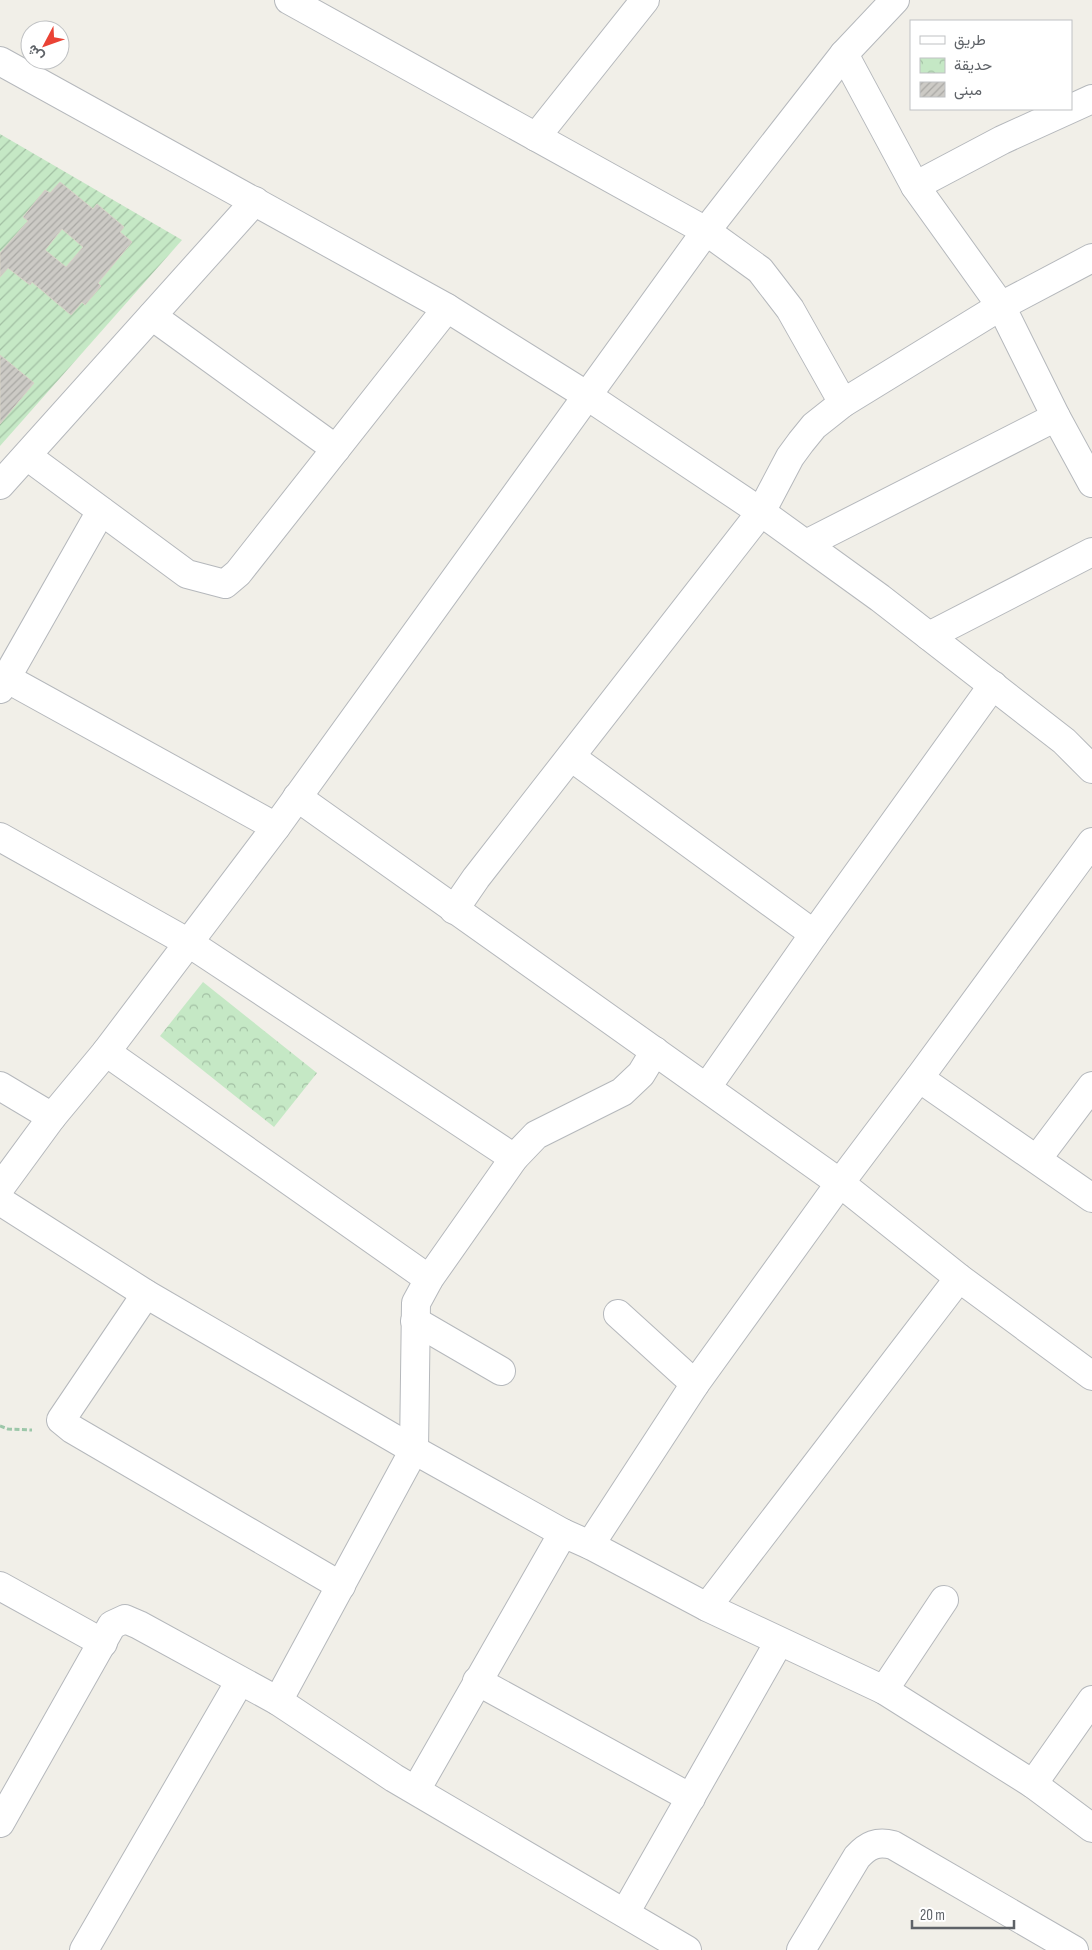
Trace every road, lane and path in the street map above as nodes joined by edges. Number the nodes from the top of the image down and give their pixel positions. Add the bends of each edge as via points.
1 (289, 0) edge
2 (645, 0) edge
3 (895, 0) edge
4 (844, 54) junction
5 (0, 61) edge
6 (1092, 99) edge
7 (1072, 108) edge
8 (1068, 110) edge
9 (536, 137) junction
10 (915, 186) junction
11 (255, 201) junction
12 (706, 231) junction
13 (1092, 258) edge
14 (1001, 306) junction
15 (447, 308) junction
16 (152, 316) junction
17 (586, 395) junction
18 (843, 403) junction
19 (1056, 417) junction
20 (336, 449) junction
21 (27, 456) junction
22 (1092, 483) edge
23 (0, 485) edge
24 (101, 511) junction
25 (761, 512) junction
26 (806, 544) junction
27 (1092, 552) edge
28 (929, 636) junction
29 (3, 684) edge
30 (993, 685) junction
31 (571, 757) junction
32 (1092, 769) edge
33 (297, 797) junction
34 (276, 827) junction
35 (0, 837) edge
36 (1092, 842) edge
37 (454, 910) junction
38 (814, 934) junction
39 (189, 943) junction
40 (656, 1051) junction
41 (106, 1052) junction
42 (919, 1078) junction
43 (0, 1086) edge
44 (1092, 1086) edge
45 (707, 1087) junction
46 (52, 1117) junction
47 (514, 1158) junction
48 (1037, 1158) junction
49 (840, 1183) junction
50 (0, 1188) edge
51 (1092, 1198) edge
52 (0, 1201) edge
53 (959, 1278) junction
54 (429, 1279) junction
55 (146, 1294) junction
56 (618, 1314) dead end
57 (415, 1321) junction
58 (501, 1371) dead end
59 (1092, 1376) edge
60 (695, 1384) junction
61 (414, 1450) junction
62 (563, 1533) junction
63 (590, 1545) junction
64 (0, 1586) edge
65 (341, 1586) junction
66 (944, 1600) dead end
67 (708, 1607) junction
68 (779, 1642) junction
69 (103, 1643) junction
70 (240, 1681) junction
71 (477, 1681) junction
72 (884, 1690) junction
73 (1092, 1700) edge
74 (278, 1701) junction
75 (10, 1781) edge
76 (1033, 1784) junction
77 (416, 1790) junction
78 (691, 1798) junction
79 (0, 1823) edge
80 (1092, 1828) edge
81 (625, 1914) junction
82 (1036, 1941) edge
83 (84, 1950) edge
84 (687, 1950) edge
85 (801, 1950) edge
86 (1074, 1950) edge

1 - 9 street
2 - 9 street
3 - 4 street
4 - 10 street
4 - 12 street
5 - 11 street
6 - 7 street
8 - 10 street
9 - 12 street
10 - 14 street
11 - 15 street
11 - 16 street
12 - 17 street
12 - 18 street via 760,270 790,309
13 - 14 street
14 - 18 street
14 - 19 street
15 - 17 street
15 - 20 street
16 - 20 street
16 - 21 street
17 - 25 street
17 - 33 street
18 - 25 street via 814,426 801,442
19 - 22 street
19 - 26 street
20 - 24 street via 238,574 224,584 187,574
21 - 23 street
21 - 24 street
24 - 29 street
25 - 26 street
25 - 31 street
26 - 28 street
27 - 28 street
28 - 30 street
29 - 34 street
30 - 32 street via 1064,741
30 - 38 street
31 - 37 street
31 - 38 street
33 - 34 street
33 - 37 street
34 - 39 street
35 - 39 street
36 - 42 street
37 - 40 street
38 - 45 street
39 - 41 street
39 - 47 street
40 - 45 street
40 - 47 street via 641,1074 622,1092 536,1135
41 - 46 street
41 - 54 street
42 - 48 street
42 - 49 street
43 - 46 street
44 - 48 street
45 - 49 street
46 - 50 street
47 - 54 street
48 - 51 street
49 - 53 street
49 - 60 street
52 - 55 street
53 - 59 street
53 - 67 street
54 - 57 street via 416,1303
55 - 61 street
55 - 65 street via 61,1420
56 - 60 street
57 - 58 street
57 - 61 street
60 - 63 street
61 - 62 street
61 - 65 street
62 - 63 street
62 - 71 street
63 - 67 street
64 - 69 street
65 - 74 street
66 - 72 street
67 - 68 street
68 - 72 street
68 - 78 street
69 - 70 street via 112,1625 125,1619
69 - 75 street
70 - 74 street
70 - 83 street
71 - 77 street
71 - 78 street
72 - 76 street
73 - 76 street
74 - 77 street
75 - 79 street
76 - 80 street
77 - 81 street
78 - 81 street
81 - 84 street
82 - 85 street via 893,1845 884,1843 873,1844 857,1857
82 - 86 street

